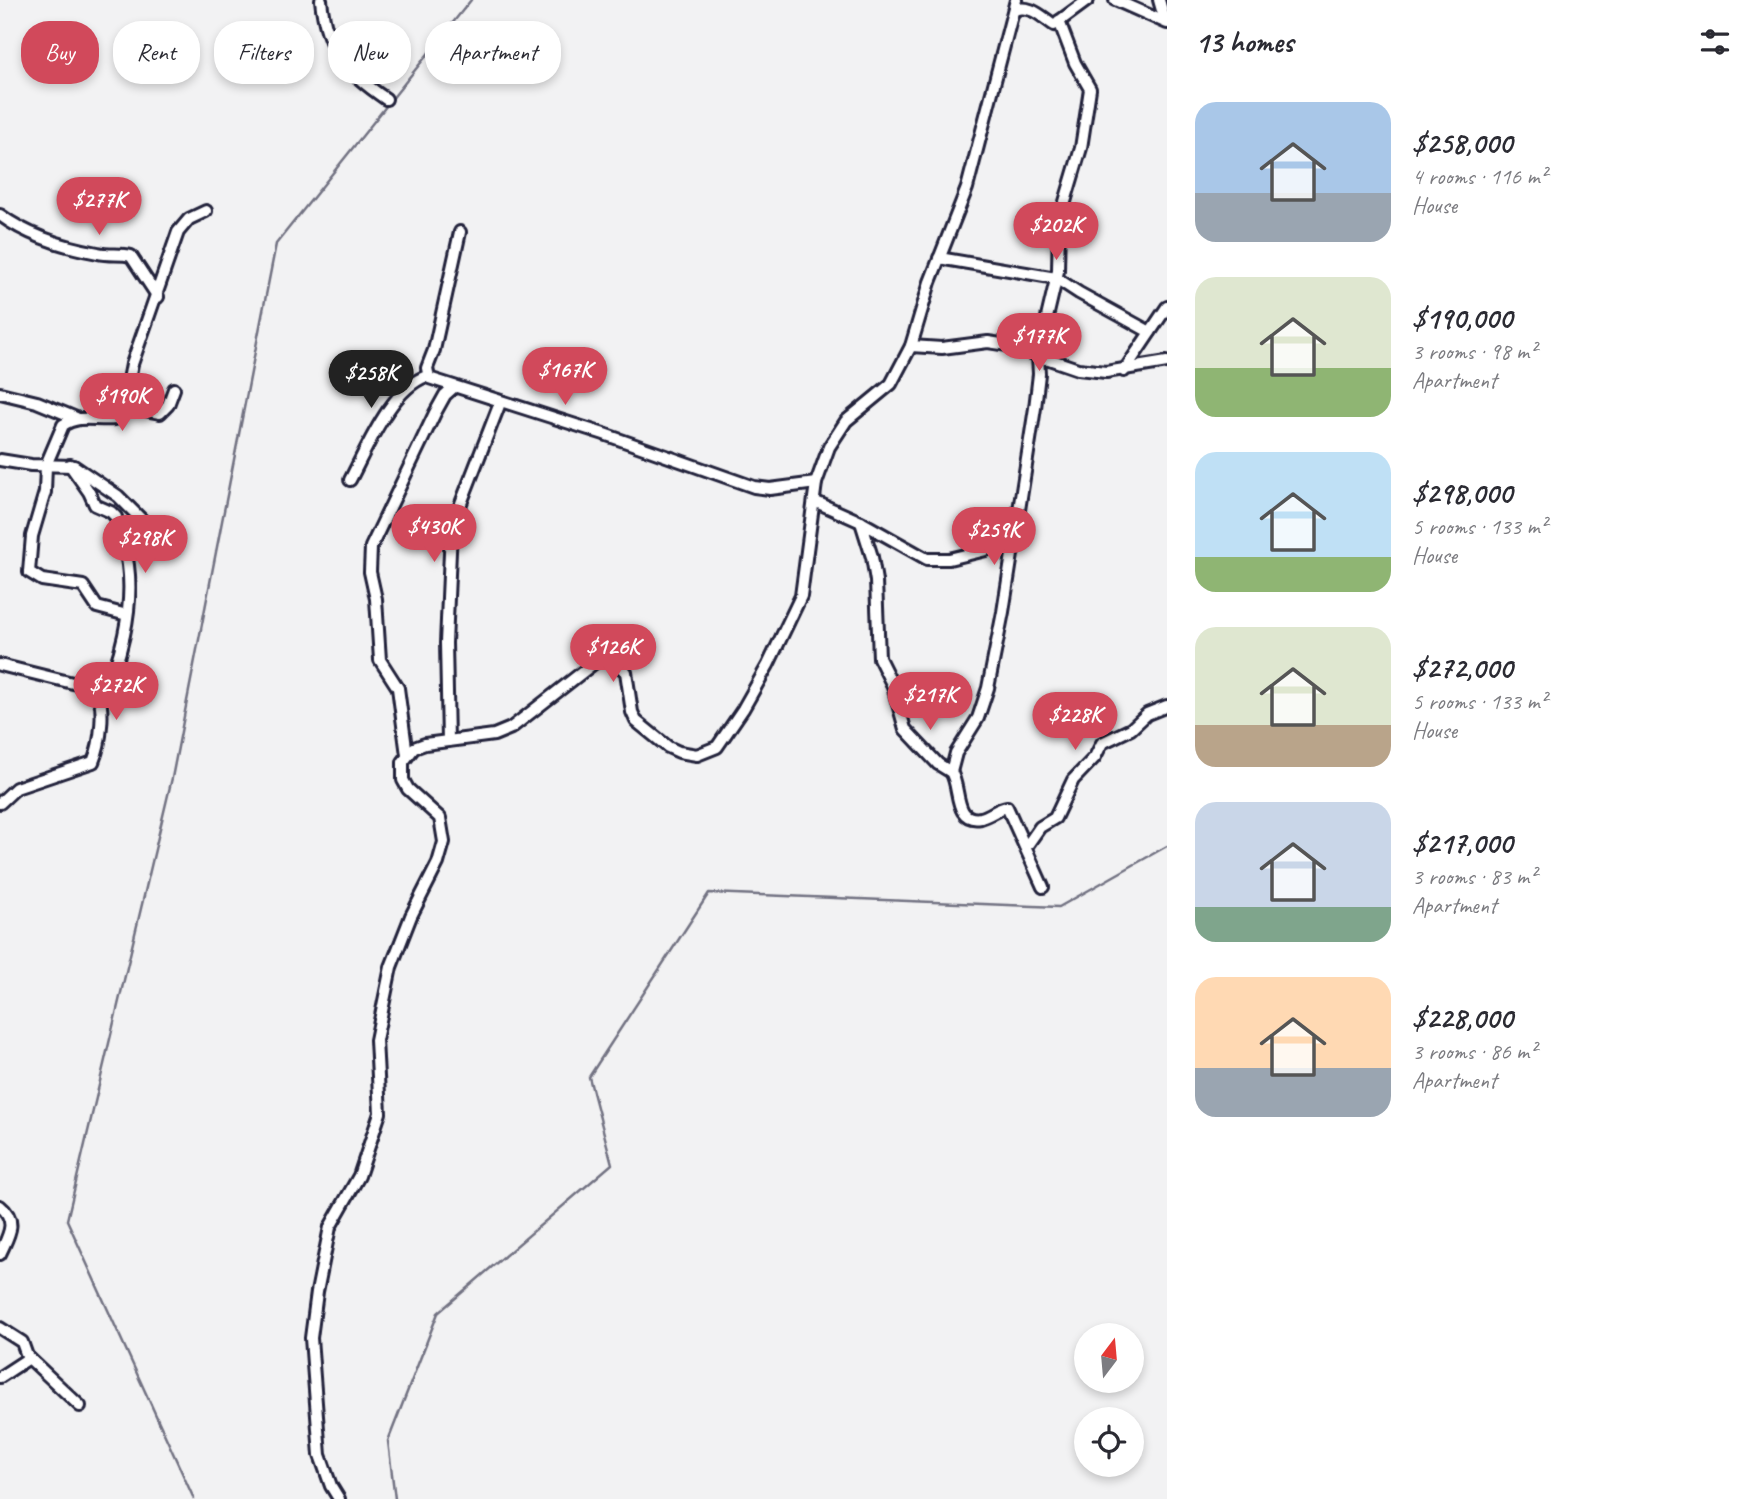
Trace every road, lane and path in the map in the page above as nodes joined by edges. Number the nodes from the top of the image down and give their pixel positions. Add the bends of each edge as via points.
1 (321, 0) edge
2 (1088, 0) edge
3 (1115, 0) edge
4 (1159, 0) edge
5 (1015, 5) edge
6 (1059, 21) junction
7 (1166, 22) edge
8 (386, 99) dead end
9 (206, 211) dead end
10 (0, 215) edge
11 (460, 232) dead end
12 (939, 258) junction
13 (1056, 278) junction
14 (158, 297) junction
15 (1167, 307) edge
16 (1150, 332) junction
17 (911, 346) junction
18 (1041, 357) junction
19 (1167, 362) edge
20 (1124, 370) junction
21 (427, 376) junction
22 (454, 387) junction
23 (174, 389) dead end
24 (0, 393) edge
25 (500, 402) junction
26 (124, 406) junction
27 (76, 418) junction
28 (0, 460) edge
29 (70, 465) junction
30 (46, 466) junction
31 (350, 480) dead end
32 (816, 483) junction
33 (814, 501) junction
34 (142, 520) dead end
35 (861, 522) junction
36 (1016, 527) junction
37 (127, 615) junction
38 (0, 665) edge
39 (101, 703) junction
40 (1167, 706) edge
41 (448, 741) junction
42 (407, 755) junction
43 (951, 772) junction
44 (0, 803) edge
45 (1026, 847) junction
46 (1043, 887) dead end
47 (0, 1206) edge
48 (0, 1254) edge
49 (0, 1328) edge
50 (29, 1358) junction
51 (0, 1377) edge
52 (80, 1406) dead end
53 (339, 1499) edge

1 - 8 street via 328,33 342,64
2 - 6 street
3 - 7 street
4 - 7 street
5 - 6 street via 1054,25
5 - 12 street via 967,188
6 - 13 street via 1074,63 1090,89 1081,149 1059,222
9 - 14 street via 189,219 178,232
10 - 14 street via 38,236 99,254 131,256
11 - 21 street
12 - 13 street
12 - 17 street
13 - 16 street
13 - 18 street
14 - 26 street via 132,364
15 - 16 street
16 - 20 street
17 - 18 street via 942,348 988,342
17 - 32 street via 891,384 839,430
18 - 20 street via 1078,369
18 - 36 street
19 - 20 street
21 - 22 street
21 - 31 street via 408,388 375,430
22 - 25 street
22 - 42 street via 435,413 371,547 380,660 398,688
23 - 26 street via 160,413
24 - 27 street
25 - 32 street via 754,487
25 - 41 street via 451,529
26 - 27 street via 112,419
27 - 30 street via 62,425
28 - 30 street
29 - 30 street
29 - 34 street via 118,496
29 - 37 street via 95,505 116,517 128,562
30 - 37 street via 29,572 42,580 83,586 97,607
32 - 33 street
33 - 35 street
33 - 41 street via 801,596 768,665 717,747 688,755 645,730 632,712 626,672 605,659 590,664 512,728
35 - 36 street via 912,552 936,560 986,550
35 - 43 street via 876,581 879,658 893,686 905,729
36 - 43 street via 988,688
37 - 39 street
38 - 39 street via 85,685 97,691
39 - 44 street via 93,762 16,788
40 - 45 street via 1102,743 1073,780 1055,818 1040,827
41 - 42 street via 425,744
42 - 53 street via 403,780 440,818 444,842 391,967 376,1040 380,1113 359,1176 330,1227 317,1292 311,1338 320,1455
43 - 45 street via 963,812 981,818 1007,807
45 - 46 street
47 - 48 street via 12,1222
49 - 50 street via 22,1342
50 - 51 street
50 - 52 street

